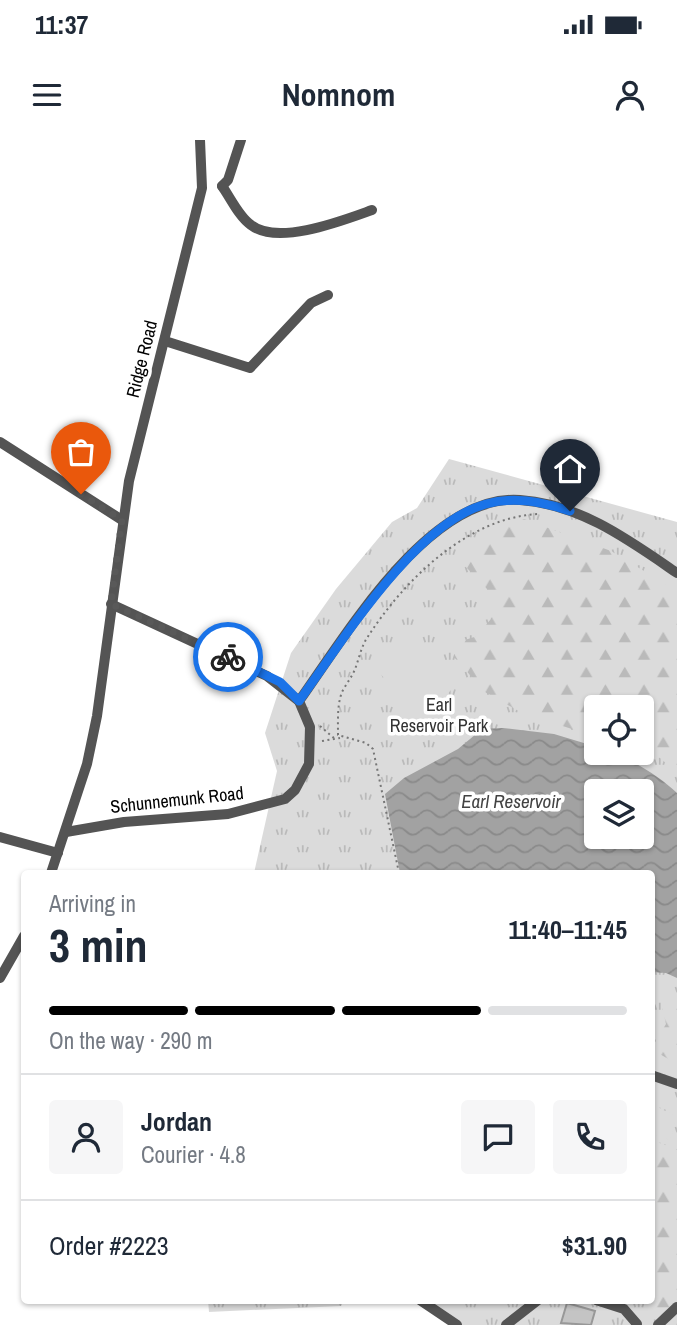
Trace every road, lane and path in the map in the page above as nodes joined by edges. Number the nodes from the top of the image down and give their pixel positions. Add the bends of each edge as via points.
1 (200, 140) edge
2 (240, 140) edge
3 (222, 186) junction
4 (202, 188) junction
5 (372, 211) dead end
6 (328, 295) dead end
7 (165, 341) junction
8 (0, 442) edge
9 (544, 514) dead end
10 (122, 520) junction
11 (677, 573) edge
12 (111, 604) junction
13 (299, 701) junction
14 (341, 738) junction
15 (310, 743) junction
16 (66, 832) junction
17 (0, 837) edge
18 (58, 853) junction
19 (52, 870) edge
20 (398, 870) edge
21 (21, 941) edge
22 (0, 978) edge
23 (655, 1076) edge
24 (677, 1084) edge
25 (426, 1304) edge
26 (533, 1304) edge
27 (608, 1304) edge
28 (677, 1307) edge
29 (457, 1325) edge
30 (506, 1325) edge
31 (637, 1325) edge
32 (658, 1325) edge

1 - 4 street, Ridge Road
2 - 3 street
3 - 4 street
3 - 5 street via 251,225 263,230 312,229
4 - 7 street, Ridge Road
6 - 7 street via 311,303 250,368
7 - 10 street, Ridge Road
8 - 10 street
9 - 14 path via 521,515 484,526 418,576 389,607 365,641 342,693
10 - 12 street, Ridge Road
11 - 13 street via 611,529 555,506 519,500 484,504 430,537 399,569
12 - 13 street via 267,676
12 - 16 street, Ridge Road via 97,716
13 - 15 street, Schunnemunk Road via 310,727
14 - 15 path
14 - 20 path via 366,743 373,750
15 - 16 street, Schunnemunk Road via 303,778 285,799 228,814 124,821
16 - 18 street, Ridge Road
17 - 18 street
18 - 19 street, Ridge Road
21 - 22 street
23 - 24 street
25 - 29 street
26 - 30 street
27 - 31 street via 624,1309
28 - 32 street

